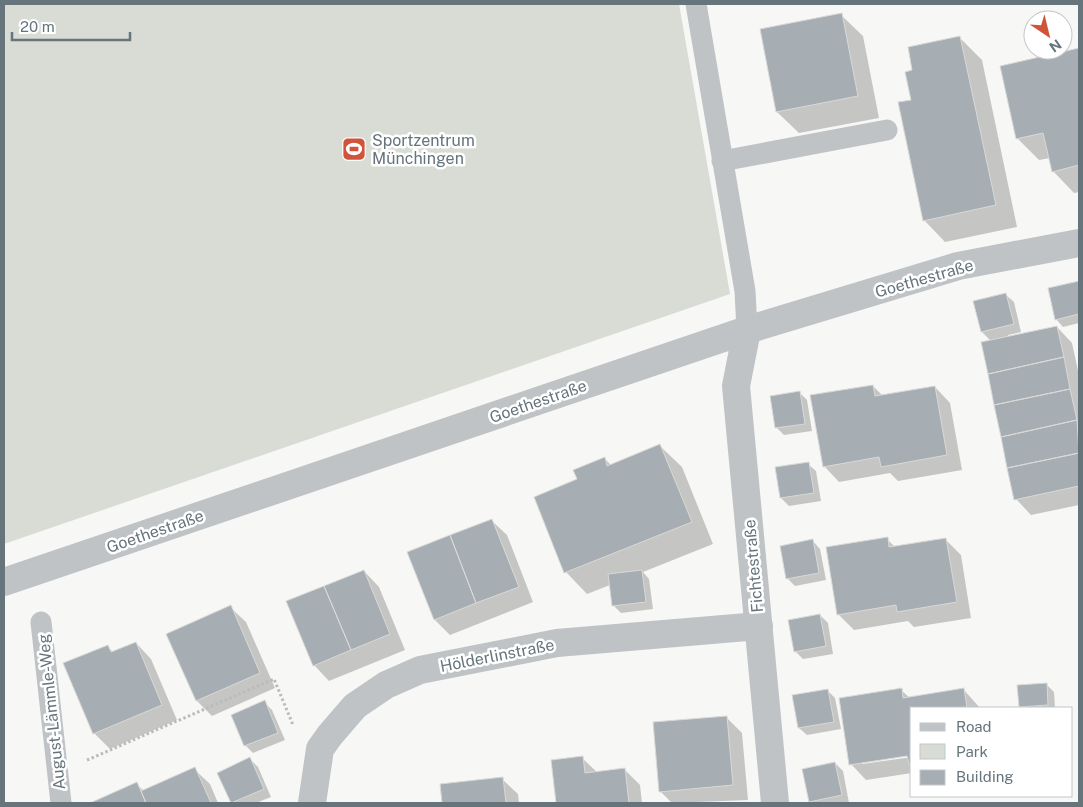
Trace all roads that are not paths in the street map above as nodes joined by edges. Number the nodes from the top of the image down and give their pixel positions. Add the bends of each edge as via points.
1 (696, 4) edge
2 (887, 130) dead end
3 (722, 161) junction
4 (1079, 243) edge
5 (747, 330) junction
6 (4, 582) edge
7 (41, 622) dead end
8 (759, 626) junction
9 (61, 803) edge
10 (312, 803) edge
11 (775, 803) edge

1 - 3 lane
2 - 3 lane
3 - 5 lane via 745,291
4 - 5 street, Goethestraße via 958,266
5 - 6 street, Goethestraße
5 - 8 street, Fichtestraße via 736,386
7 - 9 lane, August-Lämmle-Weg
8 - 10 street, Hölderlinstraße via 557,642 420,670 386,685 355,706 320,750
8 - 11 street, Fichtestraße

